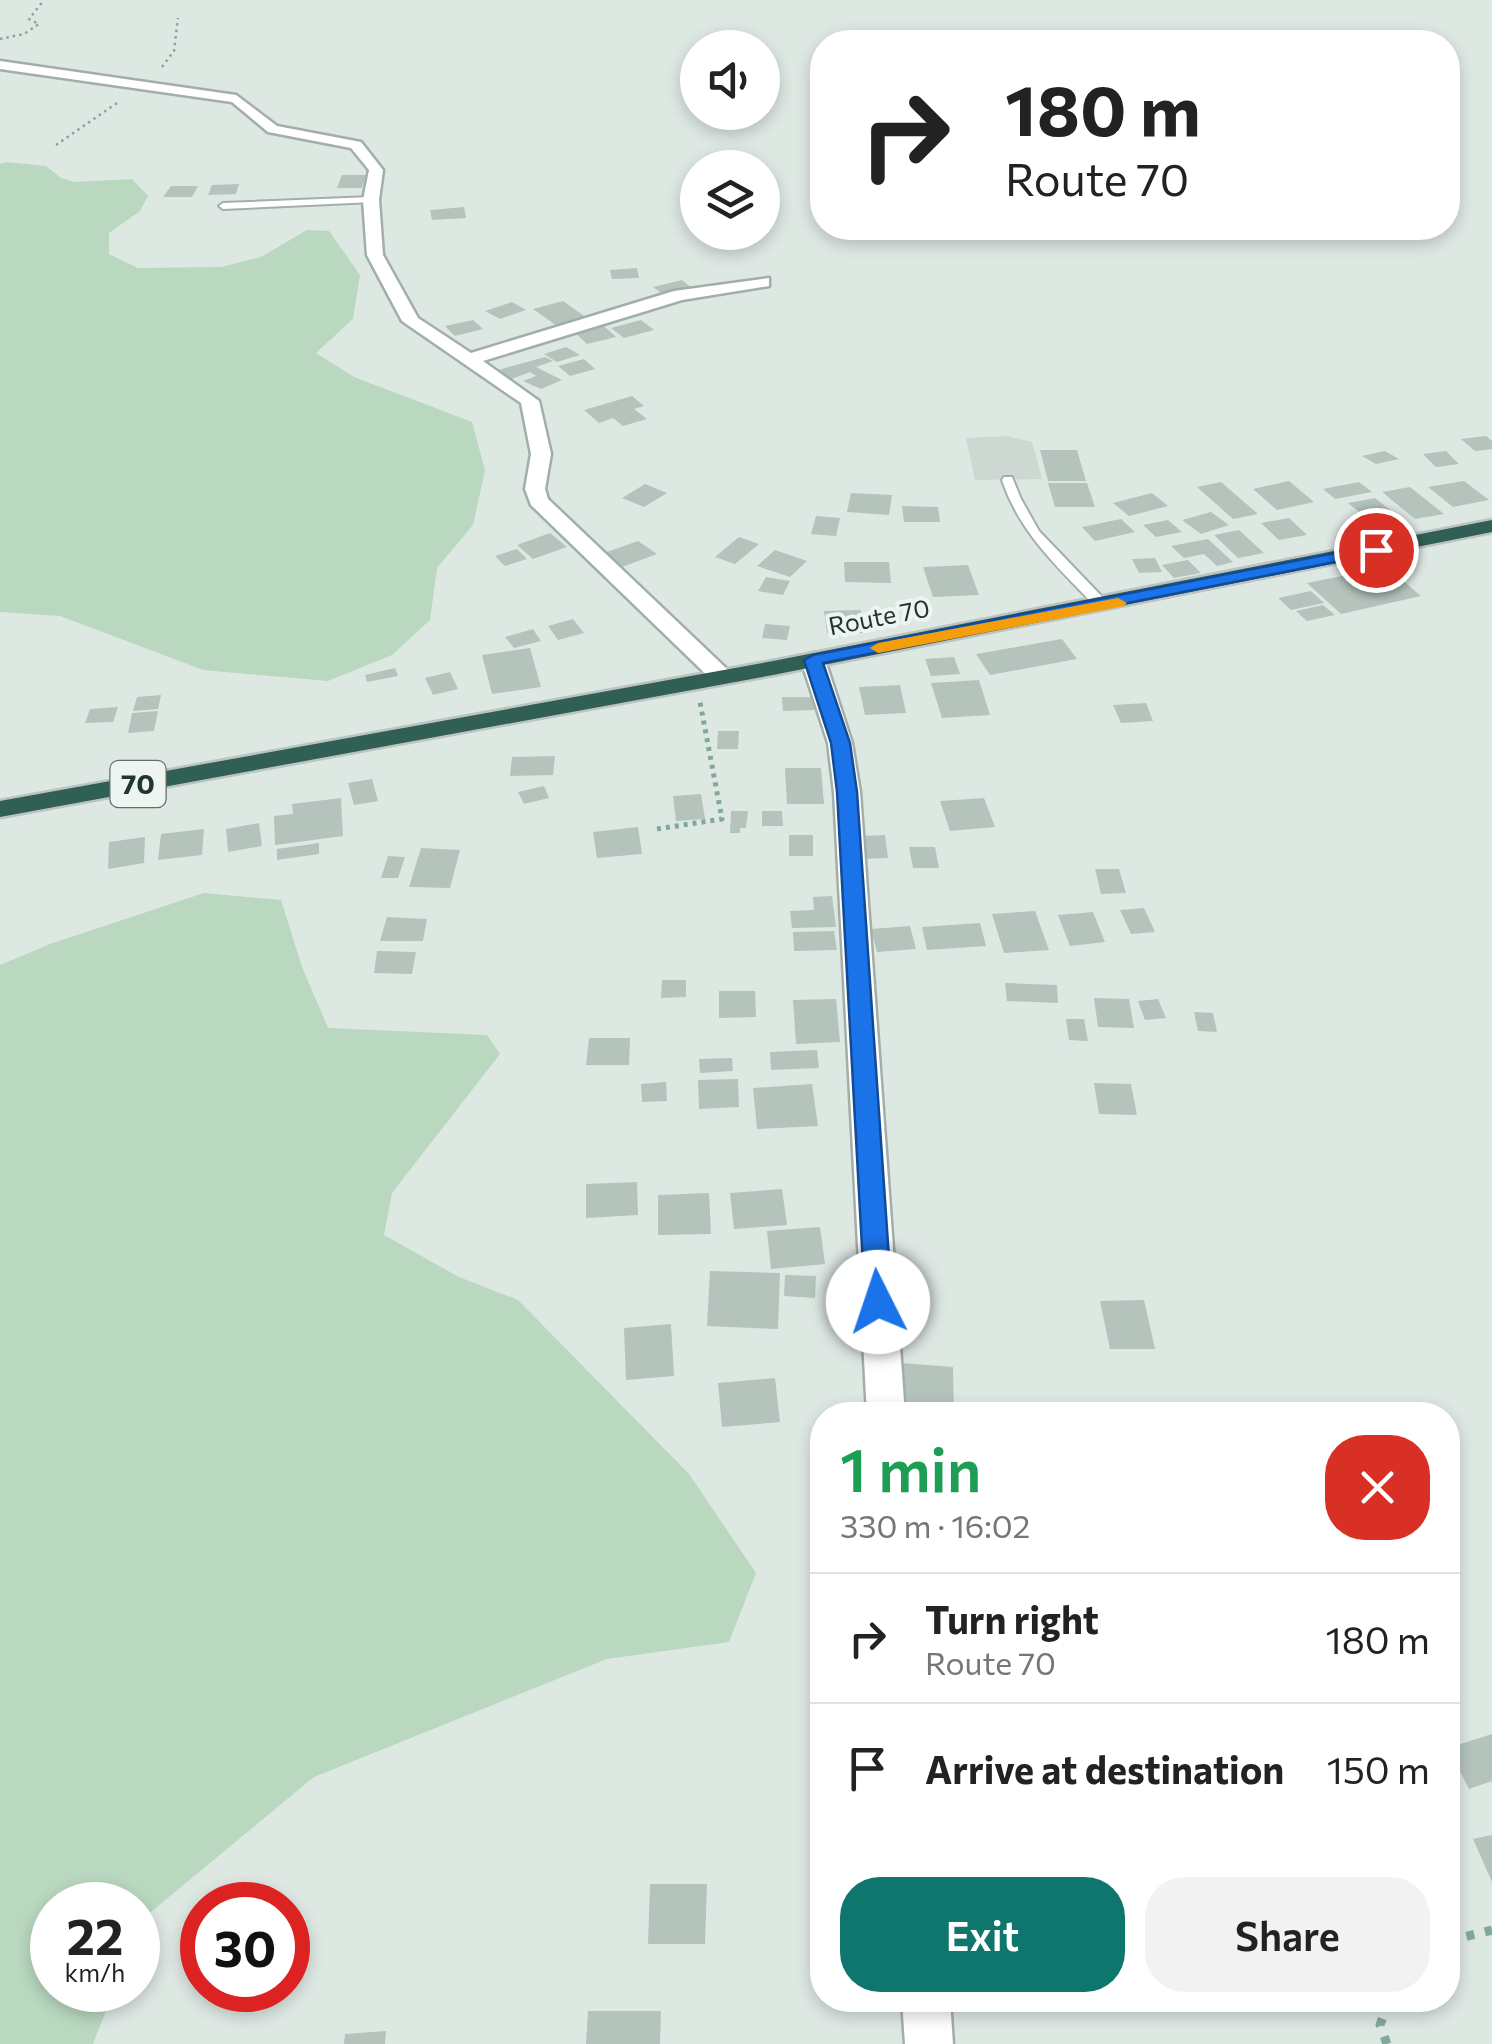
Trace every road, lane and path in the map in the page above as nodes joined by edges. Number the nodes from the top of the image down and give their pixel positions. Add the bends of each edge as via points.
1 (44, 0) edge
2 (178, 18) dead end
3 (0, 39) edge
4 (0, 65) edge
5 (144, 84) junction
6 (56, 145) dead end
7 (371, 200) junction
8 (222, 206) dead end
9 (763, 282) dead end
10 (470, 360) junction
11 (1008, 480) dead end
12 (1492, 526) edge
13 (1104, 606) junction
14 (813, 660) junction
15 (721, 676) junction
16 (695, 681) junction
17 (276, 759) junction
18 (0, 792) edge
19 (0, 809) edge
20 (657, 829) dead end
21 (885, 1402) edge
22 (1492, 1930) edge
23 (1460, 1938) edge
24 (927, 2012) edge
25 (1385, 2012) edge
26 (929, 2044) edge
27 (1387, 2044) edge

1 - 3 path via 28,18 39,24
2 - 5 path via 174,51
4 - 5 street
5 - 6 path
5 - 7 street via 236,99 273,129 356,145 376,170
7 - 8 lane
7 - 10 street via 375,255 411,320
9 - 10 street via 680,295
10 - 15 street via 530,401 541,454 538,500
11 - 13 lane via 1016,507 1038,538
12 - 13 highway, Route 70 / 70
13 - 14 highway, Route 70 / 70
14 - 15 highway, Route 70 / 70
14 - 21 street via 840,743 847,792
15 - 16 highway, Route 70 / 70
16 - 17 highway, Route 70 / 70
16 - 20 path via 722,820
17 - 18 highway, Route 70 / 70
17 - 19 highway, Route 70 / 70
22 - 23 path
24 - 26 street
25 - 27 path via 1380,2025

